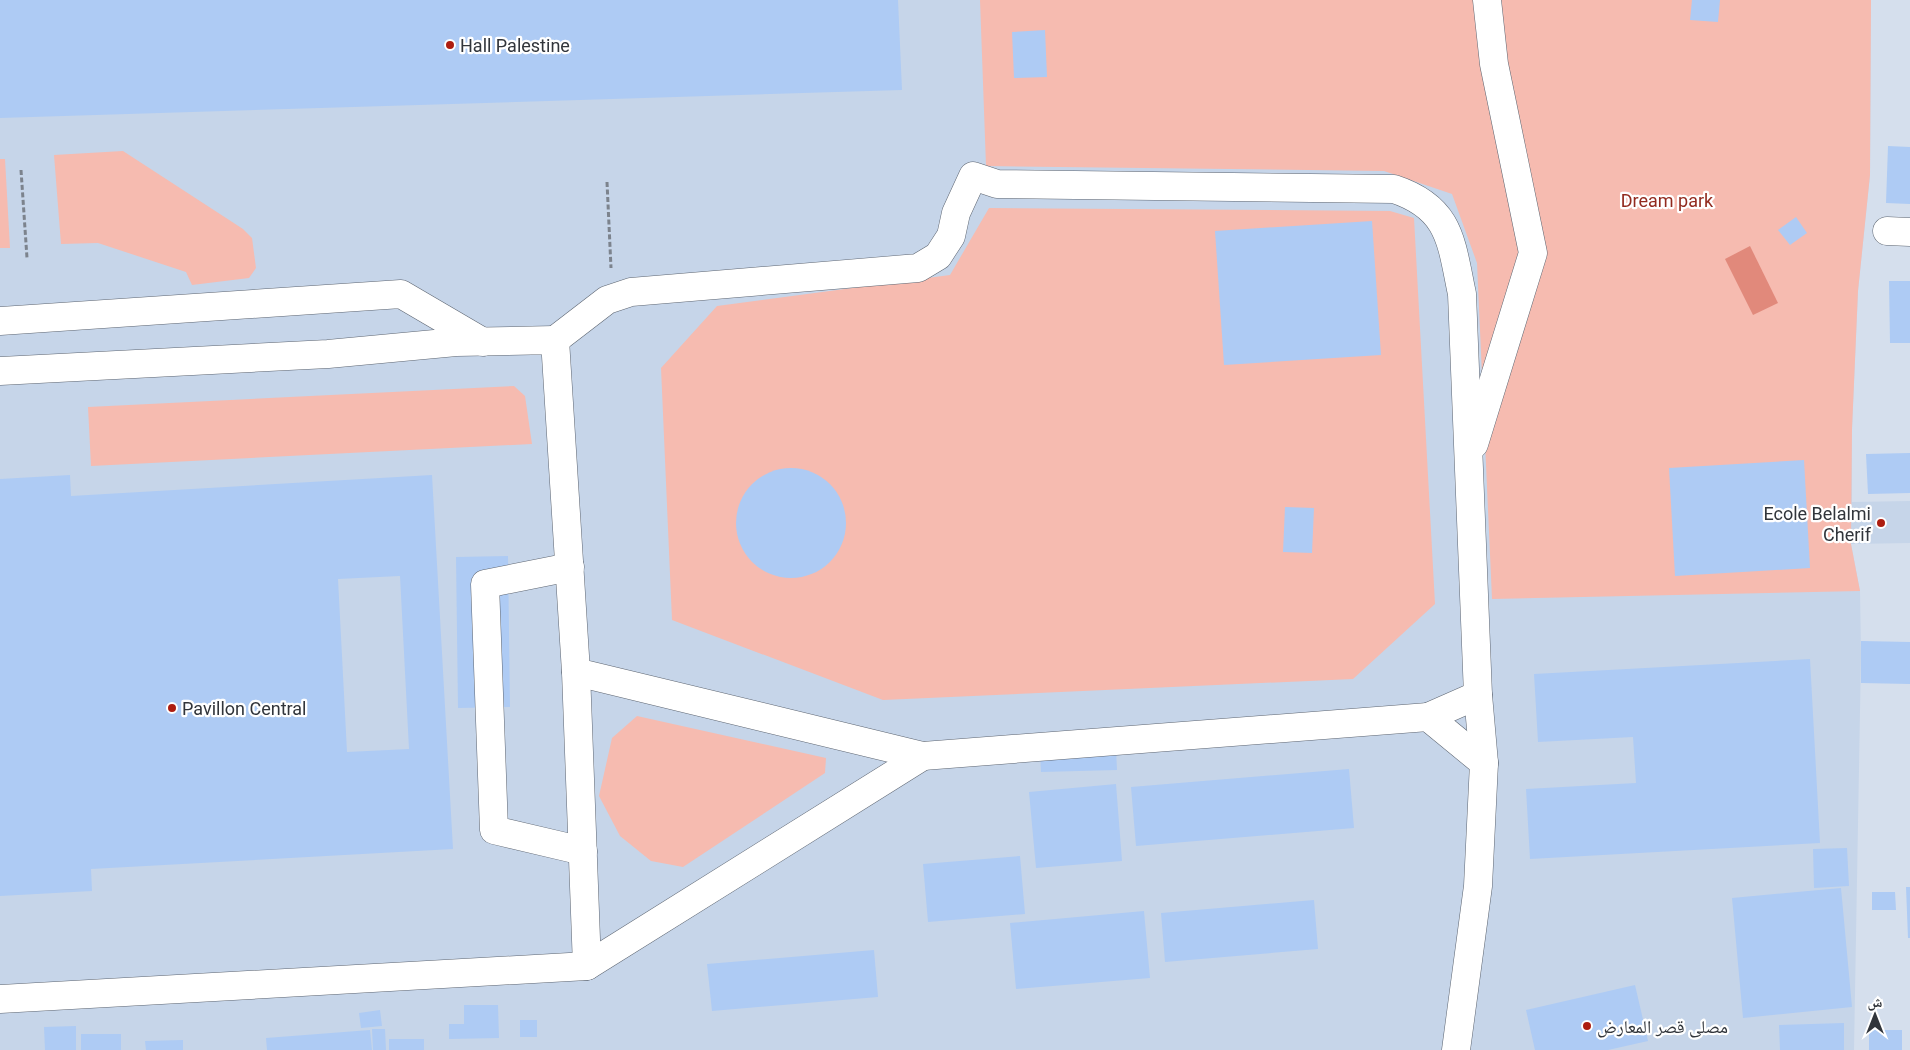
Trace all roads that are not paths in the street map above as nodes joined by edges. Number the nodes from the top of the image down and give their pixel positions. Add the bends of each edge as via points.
1 (1487, 0) edge
2 (0, 321) edge
3 (555, 340) junction
4 (483, 342) junction
5 (0, 371) edge
6 (1468, 462) junction
7 (570, 568) junction
8 (576, 672) junction
9 (1478, 695) junction
10 (1428, 717) junction
11 (923, 756) junction
12 (1484, 763) junction
13 (583, 851) junction
14 (587, 966) junction
15 (0, 999) edge
16 (1456, 1050) edge

1 - 6 lane via 1494,64 1533,253
2 - 4 lane via 401,294
3 - 4 lane
3 - 6 lane via 607,300 631,292 918,268 938,256 951,236 956,213 973,176 997,184 1394,189 1413,195 1431,207 1443,223 1453,252 1462,294
3 - 7 lane
4 - 5 lane via 328,354
6 - 9 lane
7 - 8 lane
7 - 13 lane via 485,584 494,830
8 - 11 lane
8 - 13 lane
9 - 10 lane
9 - 12 lane
10 - 11 lane
10 - 12 lane
11 - 14 lane
12 - 16 lane via 1478,886
13 - 14 lane
14 - 15 lane

